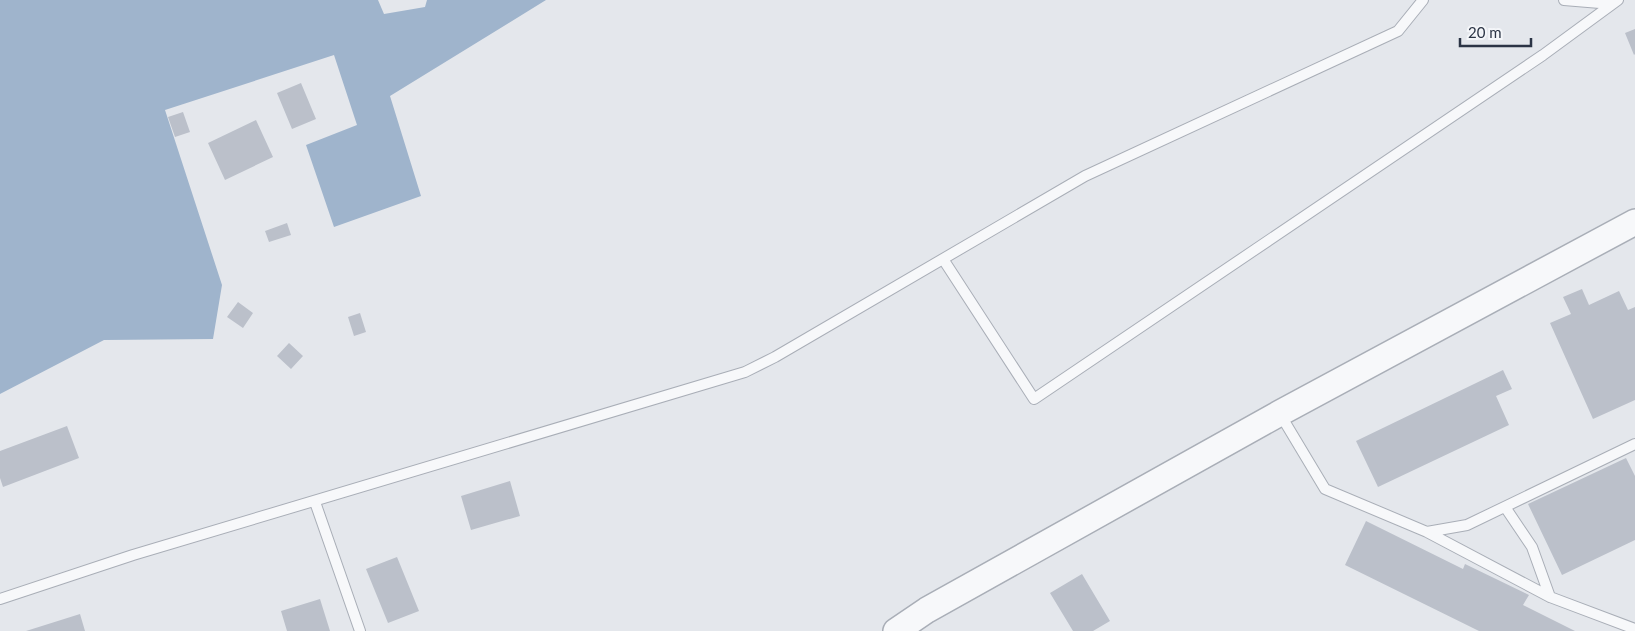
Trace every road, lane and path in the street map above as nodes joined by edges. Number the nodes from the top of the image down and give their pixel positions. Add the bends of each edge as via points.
1 (1423, 0) edge
2 (1564, 0) edge
3 (1615, 2) edge
4 (1635, 222) edge
5 (943, 259) junction
6 (1280, 413) junction
7 (1635, 444) edge
8 (315, 502) junction
9 (1505, 507) junction
10 (1428, 532) junction
11 (1550, 597) junction
12 (0, 599) edge
13 (1635, 629) edge
14 (360, 631) edge
15 (896, 631) edge

1 - 5 lane via 1398,31 1085,176
2 - 3 lane
3 - 5 lane via 1542,55 1034,399
4 - 6 street
5 - 8 lane via 745,372
6 - 10 lane via 1326,489
6 - 15 street via 927,610
7 - 9 lane
8 - 12 lane via 134,555
8 - 14 lane
9 - 10 lane via 1467,525
9 - 11 lane via 1532,547
10 - 11 lane
11 - 13 lane

